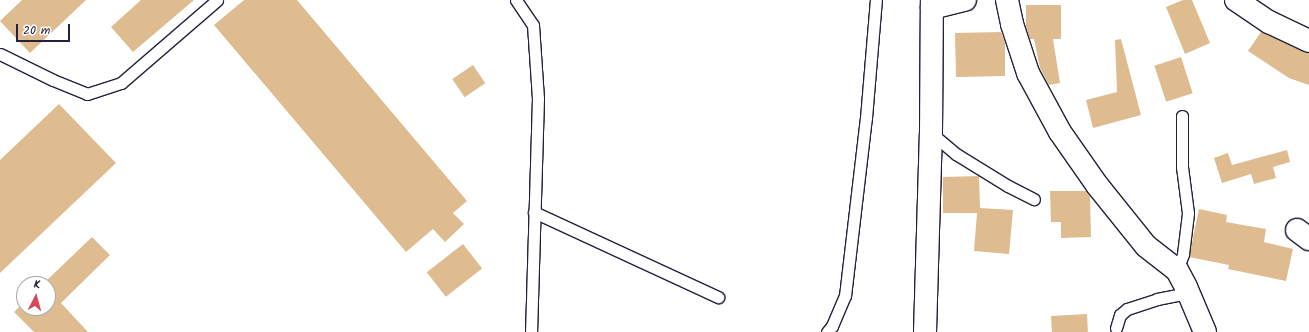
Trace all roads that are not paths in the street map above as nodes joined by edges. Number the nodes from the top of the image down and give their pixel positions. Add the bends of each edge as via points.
1 (217, 0) edge
2 (516, 0) edge
3 (876, 0) edge
4 (965, 0) edge
5 (1007, 0) edge
6 (1236, 0) edge
7 (932, 4) edge
8 (1309, 41) edge
9 (0, 54) edge
10 (1182, 116) dead end
11 (931, 133) junction
12 (1034, 199) dead end
13 (534, 212) junction
14 (1176, 270) junction
15 (1189, 293) junction
16 (718, 298) dead end
17 (1116, 328) dead end
18 (530, 332) edge
19 (826, 332) edge
20 (925, 332) edge
21 (1205, 332) edge

1 - 9 lane via 121,83 87,94
2 - 13 lane via 533,26 538,98
3 - 19 lane via 866,118 845,296 832,326
4 - 7 street
5 - 14 street via 1028,73 1060,132 1146,246
6 - 8 street via 1268,22
7 - 11 street
10 - 14 lane via 1182,166 1188,214 1184,254
11 - 12 lane via 956,154
11 - 20 street
13 - 16 lane
13 - 18 lane
14 - 15 street
15 - 17 lane via 1157,299 1127,309 1120,315
15 - 21 street

